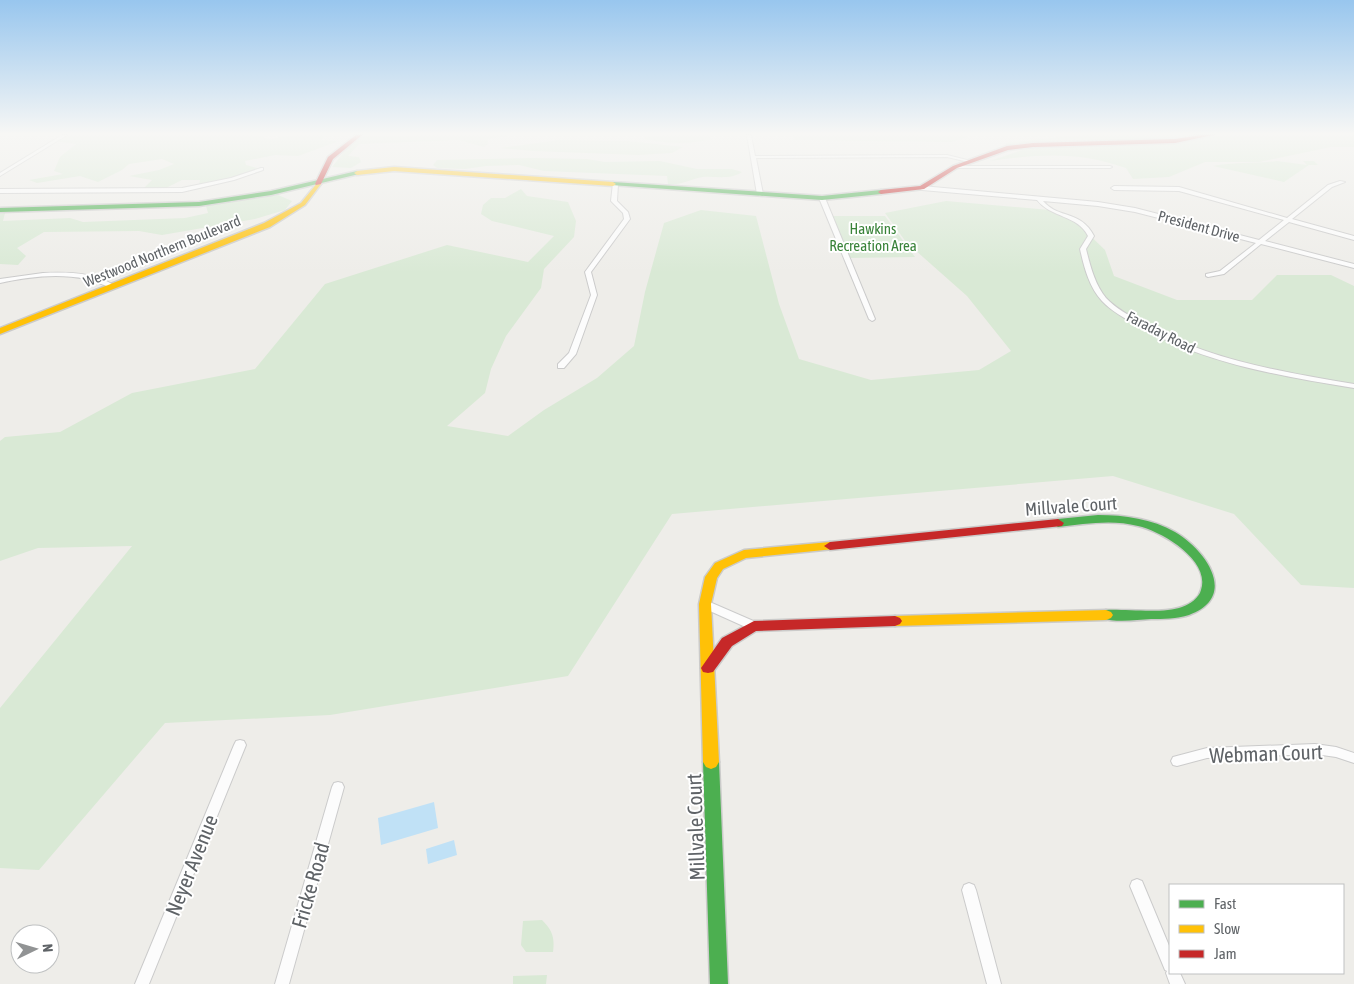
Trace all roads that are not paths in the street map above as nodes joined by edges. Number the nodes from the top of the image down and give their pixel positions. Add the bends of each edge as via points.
1 (223, 181) edge
2 (311, 181) edge
3 (316, 181) edge
4 (574, 181) edge
5 (758, 181) edge
6 (933, 181) edge
7 (1342, 182) dead end
8 (615, 184) junction
9 (922, 188) junction
10 (1114, 188) dead end
11 (0, 191) edge
12 (760, 194) junction
13 (822, 198) junction
14 (1039, 199) junction
15 (0, 210) edge
16 (1287, 220) junction
17 (1354, 238) edge
18 (1258, 243) junction
19 (1354, 266) edge
20 (1208, 274) dead end
21 (0, 280) edge
22 (110, 285) junction
23 (872, 319) dead end
24 (0, 326) edge
25 (0, 331) edge
26 (561, 366) dead end
27 (1354, 386) edge
28 (705, 604) junction
29 (754, 626) junction
30 (708, 668) junction
31 (240, 745) dead end
32 (1354, 758) edge
33 (1178, 761) dead end
34 (338, 787) dead end
35 (1137, 886) dead end
36 (969, 890) dead end
37 (1169, 964) edge
38 (142, 984) edge
39 (282, 984) edge
40 (719, 984) edge
41 (994, 984) edge

1 - 11 street via 182,190
2 - 15 street via 271,193 190,205
3 - 22 street, Westwood Northern Boulevard via 302,199 268,220
4 - 8 street
5 - 12 street
6 - 9 street
7 - 16 street via 1330,186
8 - 12 street
8 - 26 street via 614,201 626,213 627,219 588,272 594,295 572,354
9 - 13 street
9 - 14 street, President Drive
10 - 16 street via 1179,189
12 - 13 street
13 - 23 street
14 - 18 street, President Drive via 1135,210
14 - 27 street, Faraday Road via 1046,208 1077,220 1088,229 1090,236 1083,249 1094,283 1105,300 1134,321 1188,348 1224,360
16 - 17 street
16 - 18 street
18 - 19 street, President Drive
18 - 20 street via 1222,273
21 - 22 street via 64,275 87,277
22 - 24 street, Westwood Northern Boulevard
22 - 25 street, Westwood Northern Boulevard
28 - 29 street, Millvale Court
28 - 29 street, Millvale Court via 706,584 721,563 744,554 1109,518 1145,524 1170,535 1198,556 1210,581 1208,594 1202,603 1184,612
28 - 30 street, Millvale Court
29 - 30 street, Millvale Court via 736,633 723,644
30 - 40 street, Millvale Court
31 - 38 street, Neyer Avenue
32 - 33 street, Webman Court via 1315,749 1208,753
34 - 39 street, Fricke Road
35 - 37 street
36 - 41 street

